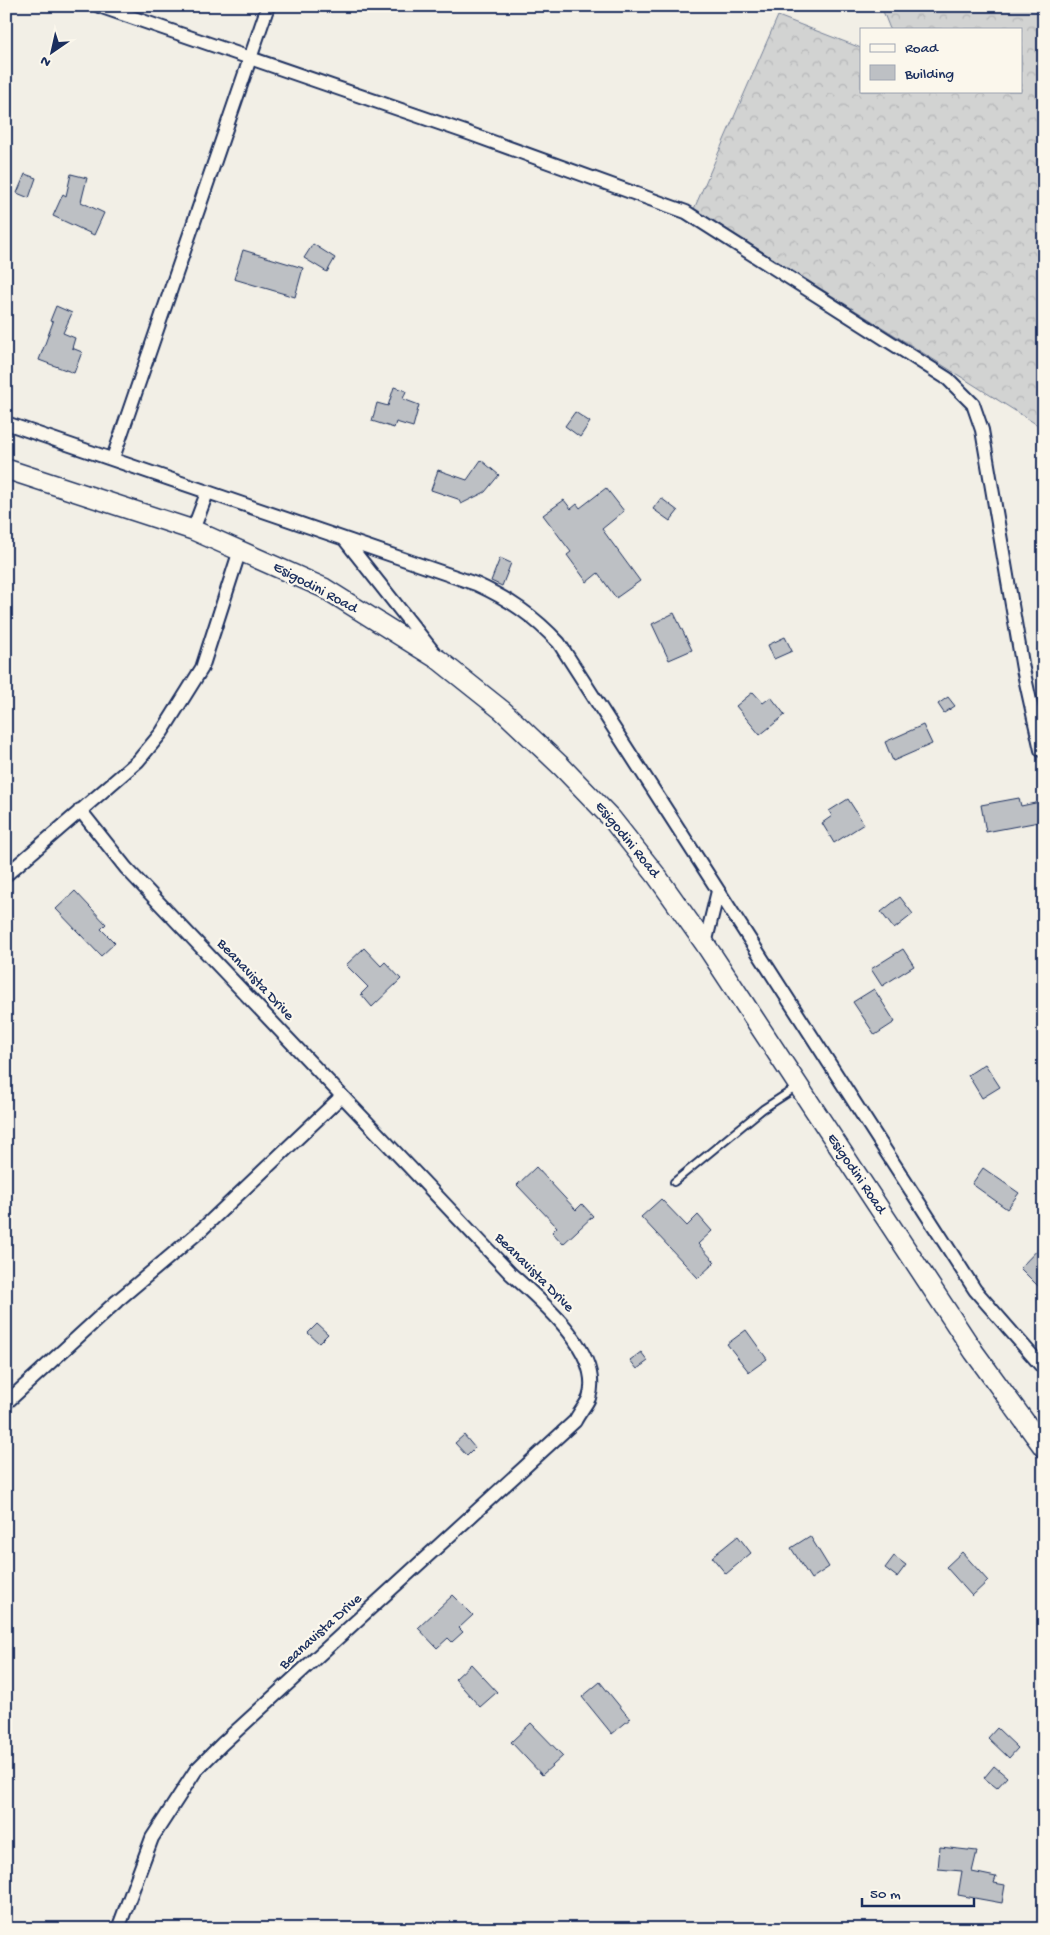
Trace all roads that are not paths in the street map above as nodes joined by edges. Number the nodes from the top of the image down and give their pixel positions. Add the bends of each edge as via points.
1 (99, 6) edge
2 (268, 6) edge
3 (250, 57) junction
4 (6, 423) edge
5 (113, 458) junction
6 (6, 469) edge
7 (207, 493) junction
8 (193, 530) junction
9 (345, 540) junction
10 (240, 550) junction
11 (439, 660) junction
12 (1041, 750) dead end
13 (80, 810) junction
14 (6, 875) edge
15 (718, 890) junction
16 (705, 944) junction
17 (798, 1086) junction
18 (342, 1096) junction
19 (674, 1182) dead end
20 (1044, 1369) edge
21 (6, 1403) edge
22 (1044, 1448) edge
23 (118, 1929) edge

1 - 3 street
2 - 3 street
3 - 5 street
3 - 12 street via 686,212 923,362 963,391 973,404 982,430 1023,669
4 - 5 street
5 - 7 street
6 - 8 main road, Esigodini Road
7 - 8 street
7 - 9 street
8 - 10 main road, Esigodini Road
9 - 11 street
9 - 15 street via 476,584 520,606 539,621 559,643
10 - 11 main road, Esigodini Road via 324,588
10 - 13 street via 202,668 184,700 138,760
11 - 16 main road, Esigodini Road via 503,711 611,818
13 - 14 street
13 - 18 street, Beanavista Drive via 126,868
15 - 16 street
15 - 20 street via 976,1290
16 - 17 main road, Esigodini Road
17 - 19 lane via 763,1109
17 - 22 main road, Esigodini Road via 974,1352
18 - 21 street via 200,1231 117,1301
18 - 23 street, Beanavista Drive via 511,1274 559,1318 579,1348 591,1375 589,1397 575,1421 196,1770 152,1838

